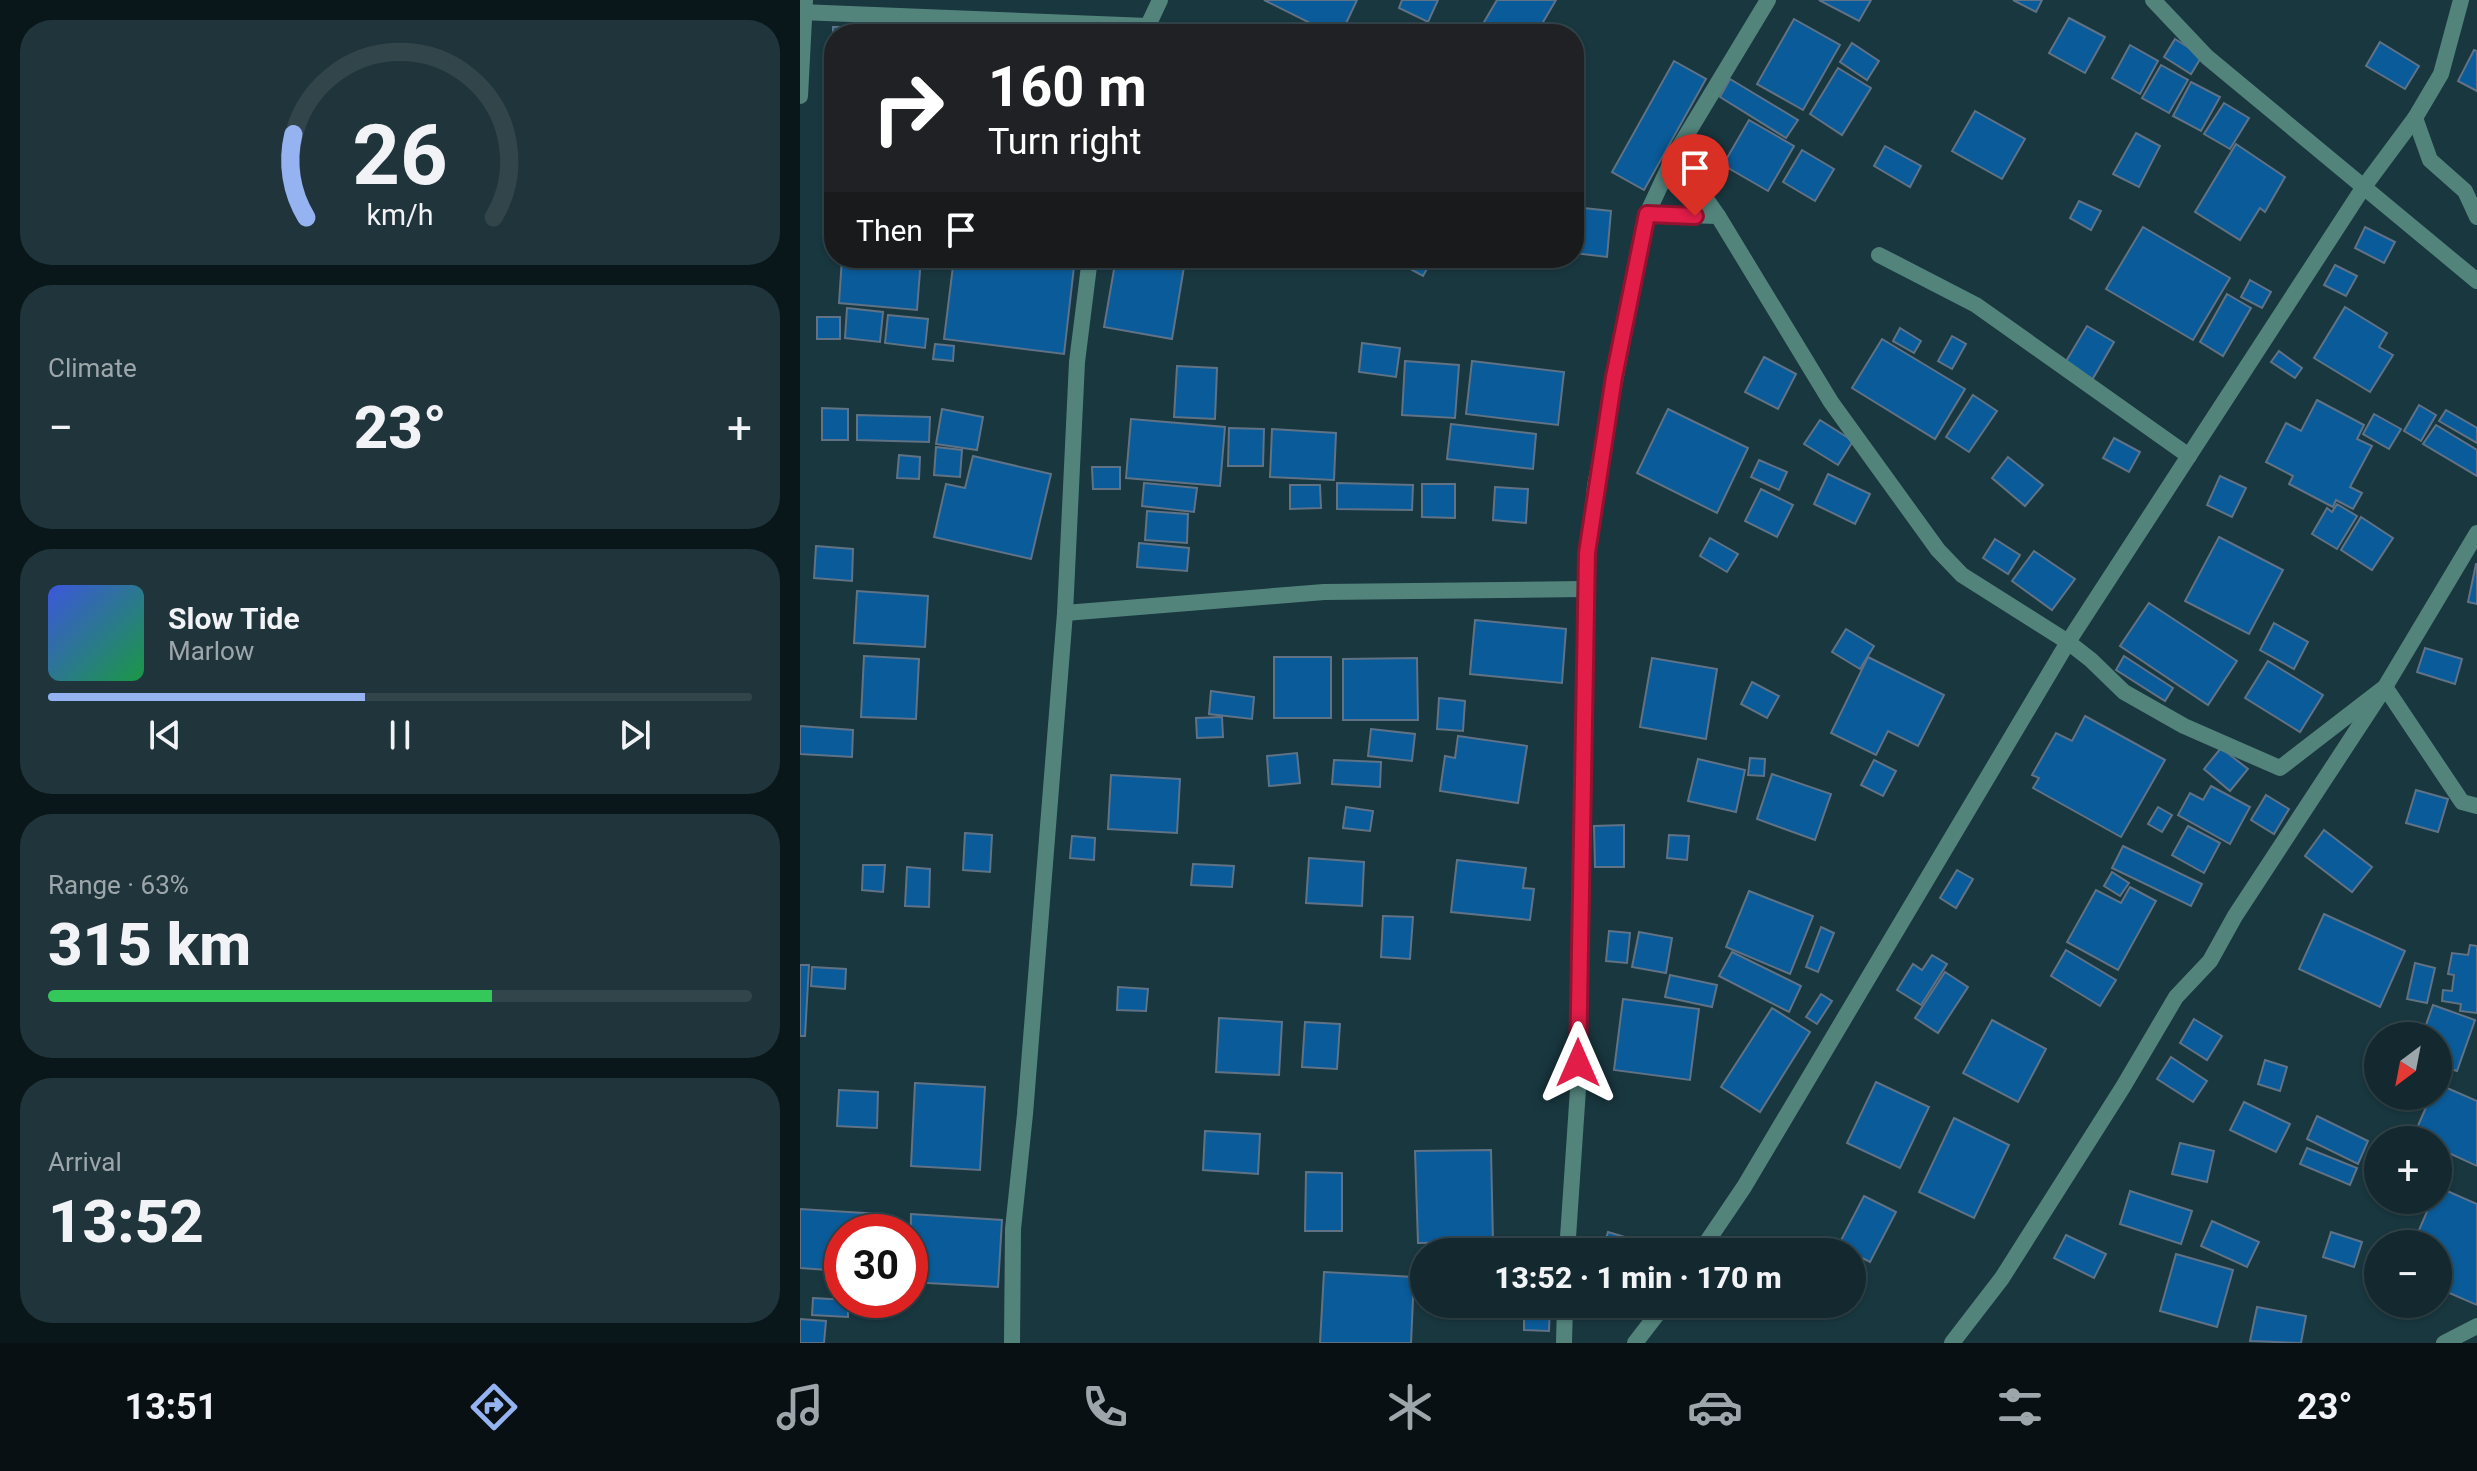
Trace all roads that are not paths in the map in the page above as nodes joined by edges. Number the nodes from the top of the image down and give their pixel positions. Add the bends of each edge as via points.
1 (1160, 0) edge
2 (1768, 0) edge
3 (2153, 0) edge
4 (2461, 0) edge
5 (803, 8) edge
6 (1052, 24) edge
7 (1149, 24) edge
8 (800, 96) edge
9 (2415, 118) junction
10 (1675, 154) junction
11 (2363, 188) junction
12 (1647, 214) junction
13 (1718, 216) junction
14 (2477, 217) edge
15 (1879, 255) dead end
16 (1089, 268) edge
17 (2477, 281) edge
18 (2189, 456) junction
19 (2477, 533) edge
20 (1585, 589) junction
21 (1065, 613) junction
22 (2068, 642) junction
23 (2385, 687) junction
24 (2477, 806) edge
25 (1568, 1238) edge
26 (1709, 1238) edge
27 (1565, 1318) edge
28 (1654, 1318) edge
29 (2477, 1326) edge
30 (1012, 1343) edge
31 (1564, 1343) edge
32 (1635, 1343) edge
33 (1952, 1343) edge
34 (2444, 1343) edge
35 (2469, 1343) edge

1 - 7 street
2 - 10 street
3 - 11 street via 2207,57
4 - 9 street via 2441,74
5 - 6 street
5 - 8 street
9 - 11 street
9 - 14 street via 2430,160 2465,191
10 - 12 street
10 - 13 street
11 - 17 street
11 - 18 street
12 - 13 street
12 - 20 street via 1595,486
13 - 22 street via 1831,402 1938,550 1962,575
15 - 18 street via 1976,305
16 - 21 street via 1077,362
18 - 22 street
19 - 23 street
20 - 21 street via 1324,592
20 - 25 street via 1578,1089
21 - 30 street via 1013,1229
22 - 23 street via 2124,692 2184,726 2280,768
22 - 26 street
23 - 24 street via 2462,802
23 - 33 street via 2210,961 2176,997 2002,1278
27 - 31 street
28 - 32 street
29 - 34 street
29 - 35 street

